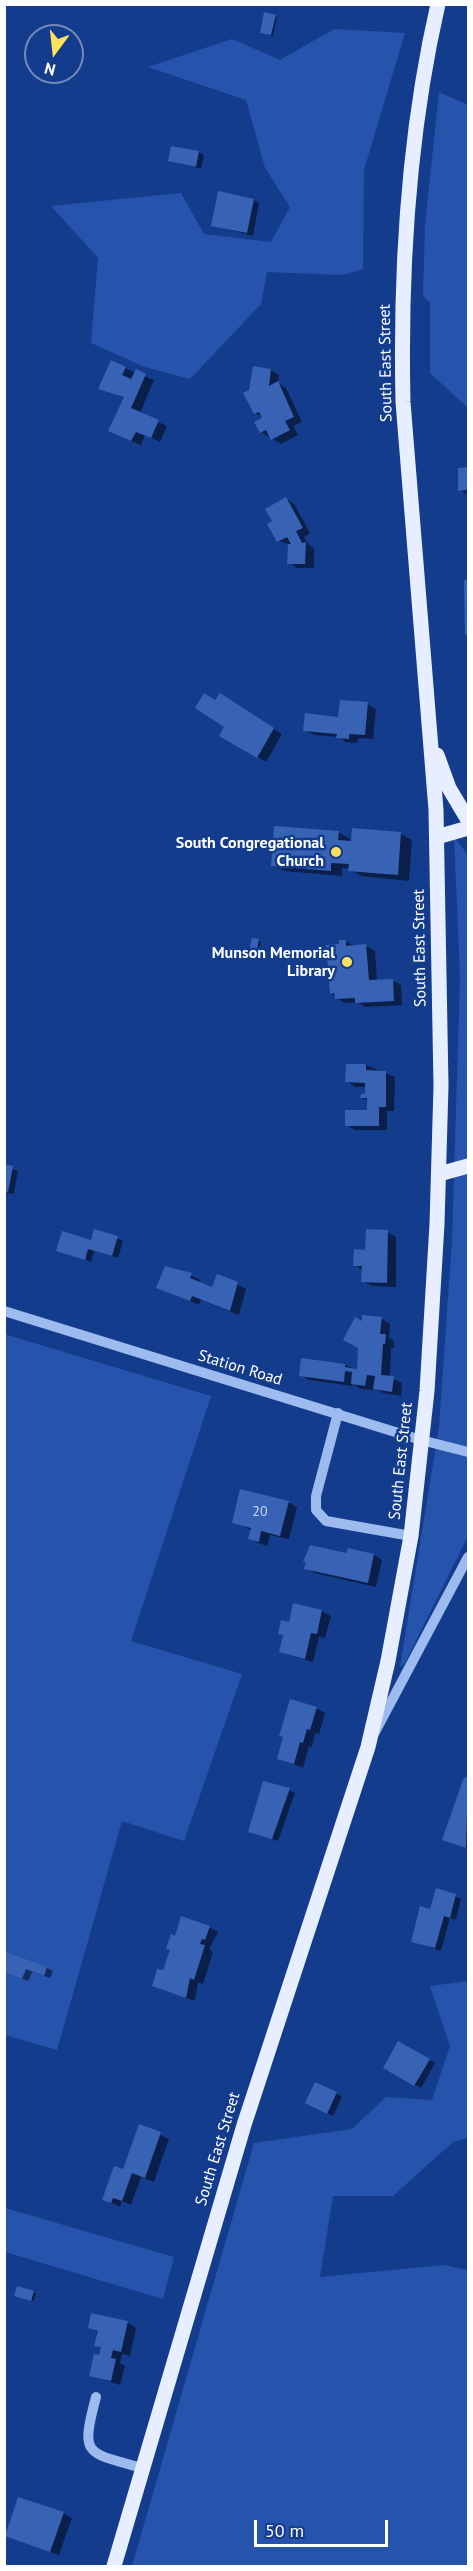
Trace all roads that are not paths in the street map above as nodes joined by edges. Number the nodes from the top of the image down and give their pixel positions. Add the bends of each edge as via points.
1 (438, 4) edge
2 (429, 722) junction
3 (468, 820) edge
4 (468, 828) edge
5 (437, 837) junction
6 (468, 1166) edge
7 (439, 1174) junction
8 (4, 1311) edge
9 (338, 1413) junction
10 (421, 1440) junction
11 (468, 1452) edge
12 (411, 1536) junction
13 (468, 1557) edge
14 (368, 1747) junction
15 (96, 2397) dead end
16 (142, 2468) junction
17 (114, 2566) edge

1 - 2 main road, South East Street via 420,94 410,173 402,338 403,402
2 - 3 main road, South East Street via 449,788
2 - 5 main road, South East Street
4 - 5 main road
5 - 7 main road, South East Street
6 - 7 main road
7 - 10 main road, South East Street
8 - 9 street, Station Road
9 - 10 street, Station Road
9 - 12 street via 316,1496 316,1510 326,1521
10 - 11 street, Station Road
10 - 12 main road, South East Street
12 - 14 main road, South East Street
13 - 14 street, South East Street
14 - 16 main road, South East Street via 244,2125
15 - 16 street via 87,2439 89,2448 97,2456
16 - 17 main road, South East Street

